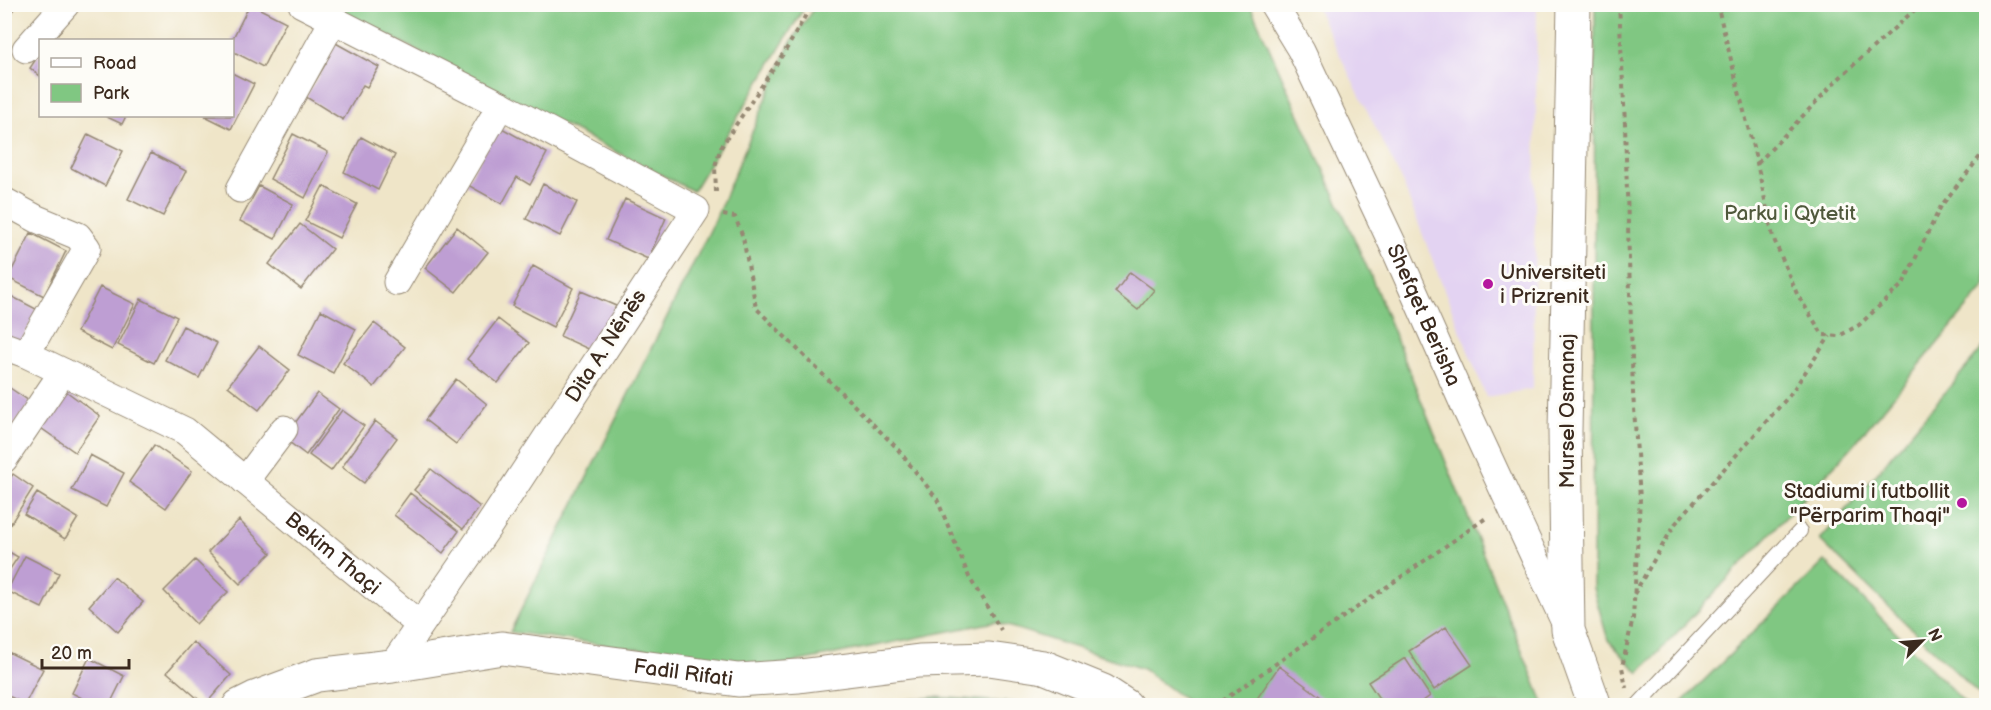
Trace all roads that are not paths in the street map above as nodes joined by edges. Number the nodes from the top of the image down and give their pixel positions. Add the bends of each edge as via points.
1 (66, 4) edge
2 (302, 4) edge
3 (1273, 4) edge
4 (1574, 4) edge
5 (333, 21) junction
6 (26, 49) dead end
7 (501, 105) junction
8 (240, 189) dead end
9 (4, 201) edge
10 (397, 282) dead end
11 (15, 350) edge
12 (63, 372) junction
13 (284, 429) dead end
14 (4, 459) edge
15 (245, 481) junction
16 (1800, 531) dead end
17 (420, 625) junction
18 (1568, 630) junction
19 (392, 666) junction
20 (1632, 701) edge
21 (239, 705) edge
22 (1126, 705) edge
23 (1595, 705) edge

1 - 6 street
2 - 5 street
3 - 18 street, Shefqet Berisha via 1301,50 1394,247
4 - 18 street, Mursel Osmanaj via 1565,432
5 - 7 street
5 - 8 street
7 - 10 street
7 - 17 street, Dita A. Nënës via 696,210
9 - 11 street, Bekim Thaçi via 78,236 87,248
11 - 12 street, Bekim Thaçi
12 - 14 street
12 - 15 street, Bekim Thaçi via 185,431
13 - 15 street
15 - 17 street, Bekim Thaçi
16 - 20 lane
17 - 19 street, Dita A. Nënës
18 - 23 street, Mursel Osmanaj
19 - 21 street, Fadil Rifati via 317,675
19 - 22 street, Fadil Rifati via 502,648 738,680 919,661 989,659 1044,667

